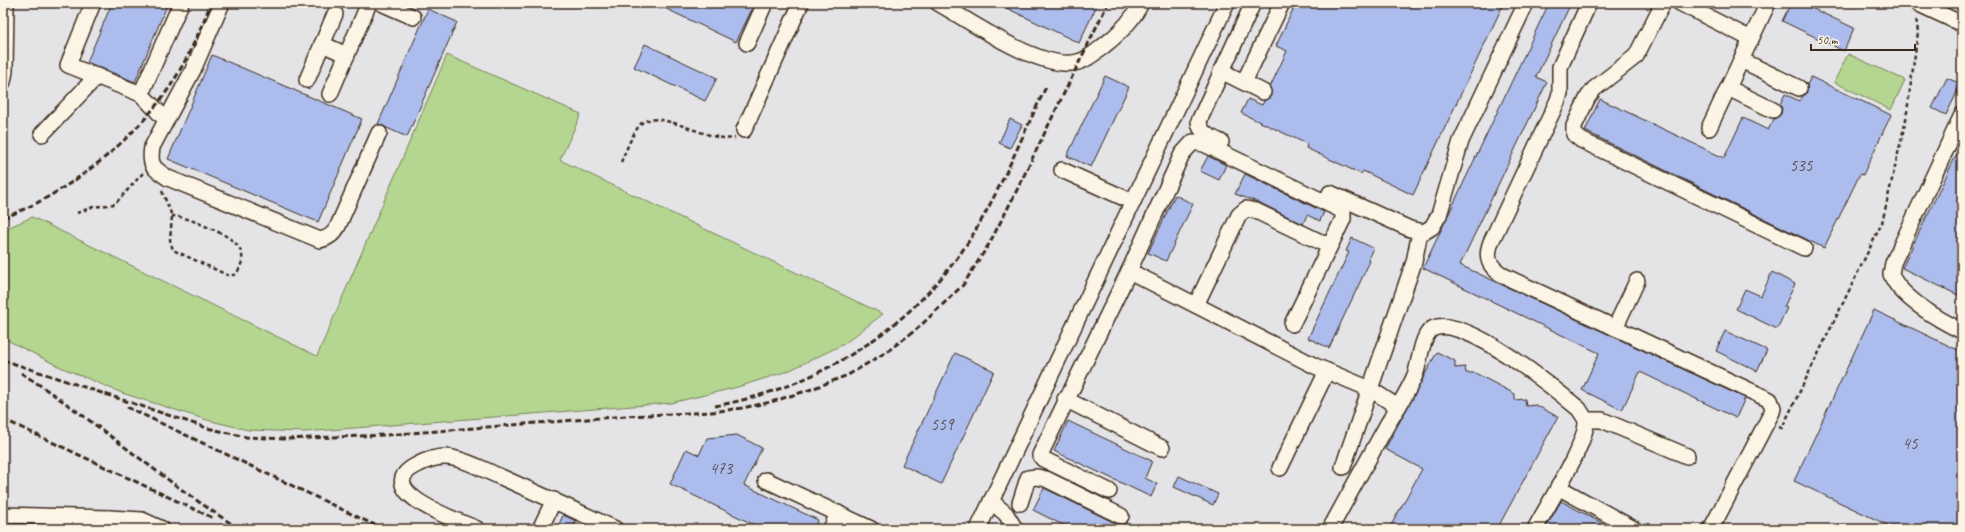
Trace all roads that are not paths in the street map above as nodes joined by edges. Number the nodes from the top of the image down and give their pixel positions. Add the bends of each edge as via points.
1 (6, 3) edge
2 (93, 3) edge
3 (181, 3) edge
4 (222, 3) edge
5 (369, 3) edge
6 (381, 3) edge
7 (766, 3) edge
8 (801, 3) edge
9 (938, 3) edge
10 (1141, 3) edge
11 (1227, 3) edge
12 (1253, 3) edge
13 (1282, 3) edge
14 (1526, 3) edge
15 (1589, 3) edge
16 (1663, 3) edge
17 (1680, 3) edge
18 (1768, 3) edge
19 (1923, 4) edge
20 (335, 14) dead end
21 (413, 17) dead end
22 (1962, 24) edge
23 (1751, 39) junction
24 (747, 43) dead end
25 (322, 44) junction
26 (347, 54) junction
27 (1741, 60) junction
28 (1221, 71) junction
29 (97, 76) junction
30 (307, 80) dead end
31 (3, 82) edge
32 (1244, 82) junction
33 (1728, 88) junction
34 (1799, 88) dead end
35 (1263, 92) dead end
36 (141, 94) junction
37 (330, 94) dead end
38 (1773, 110) dead end
39 (1962, 115) edge
40 (166, 120) junction
41 (1709, 128) dead end
42 (744, 130) road end
43 (379, 133) dead end
44 (42, 134) dead end
45 (1062, 170) dead end
46 (1133, 202) junction
47 (1420, 232) junction
48 (1329, 246) junction
49 (1804, 248) dead end
50 (1129, 271) junction
51 (1637, 281) dead end
52 (1196, 305) junction
53 (1292, 324) dead end
54 (1616, 328) junction
55 (1962, 331) edge
56 (1326, 371) junction
57 (1370, 389) junction
58 (1065, 400) junction
59 (1398, 407) junction
60 (1586, 420) junction
61 (1162, 448) dead end
62 (1687, 456) dead end
63 (1343, 466) dead end
64 (1007, 468) junction
65 (1280, 468) dead end
66 (1028, 478) junction
67 (766, 480) dead end
68 (1558, 487) junction
69 (1109, 491) dead end
70 (554, 500) junction
71 (991, 501) junction
72 (1020, 503) dead end
73 (838, 513) junction
74 (3, 515) edge
75 (1121, 516) dead end
76 (53, 523) edge
77 (107, 524) edge
78 (132, 529) edge
79 (162, 529) edge
80 (477, 529) edge
81 (540, 529) edge
82 (615, 529) edge
83 (830, 529) edge
84 (871, 529) edge
85 (978, 529) edge
86 (1015, 529) edge
87 (1330, 529) edge
88 (1535, 529) edge
89 (1634, 529) edge
90 (1711, 529) edge

1 - 31 street
2 - 29 street via 68,65
3 - 36 street
4 - 40 street via 193,70
5 - 26 street
6 - 21 street
7 - 24 street
8 - 42 street
9 - 10 street via 1035,56 1058,64 1069,64 1090,56 1120,33
11 - 46 street
12 - 28 street
13 - 32 street
14 - 47 street via 1461,141 1439,215 1432,227
15 - 54 street via 1560,66 1558,100 1491,242 1488,256 1492,267 1504,276
16 - 49 street via 1636,56 1594,89 1588,97 1574,126 1574,134 1581,140
17 - 23 street
18 - 23 street
19 - 22 street
20 - 25 street
23 - 27 street
25 - 26 street
25 - 30 street
26 - 37 street
27 - 33 street
27 - 34 street
28 - 32 street
28 - 47 street via 1199,121 1199,127 1204,133 1392,222
29 - 36 street
29 - 44 street
32 - 35 street
33 - 38 street
33 - 41 street
36 - 40 street
39 - 55 street via 1893,263 1891,274 1899,287 1934,317
40 - 43 street via 152,147 150,158 153,167 168,178 320,240 335,233
45 - 46 street
46 - 64 street
47 - 57 street via 1414,262
48 - 50 street via 1343,219 1343,211 1204,144 1193,142 1182,154
48 - 52 street via 1256,211 1246,209 1239,215
48 - 53 street
50 - 52 street
50 - 58 street
51 - 54 street
52 - 56 street
54 - 90 street via 1770,400 1773,408 1767,422
56 - 57 street
56 - 65 street
57 - 59 street
57 - 63 street
58 - 61 street
58 - 69 street via 1040,455 1043,459
59 - 60 street via 1416,373 1425,338 1433,328 1446,327 1465,332 1515,360 1579,409
59 - 87 street
60 - 62 street via 1602,420
60 - 68 street via 1584,436
64 - 66 street
64 - 71 street
66 - 72 street
66 - 75 street via 1046,479
67 - 73 street
68 - 88 street
68 - 89 street
70 - 80 street via 453,458 427,460 405,474 403,487 413,498
70 - 81 street
70 - 82 street
71 - 85 street
71 - 86 street via 1006,514
73 - 83 street
73 - 84 street
74 - 76 street
76 - 77 street
77 - 78 street
77 - 79 street via 142,520

